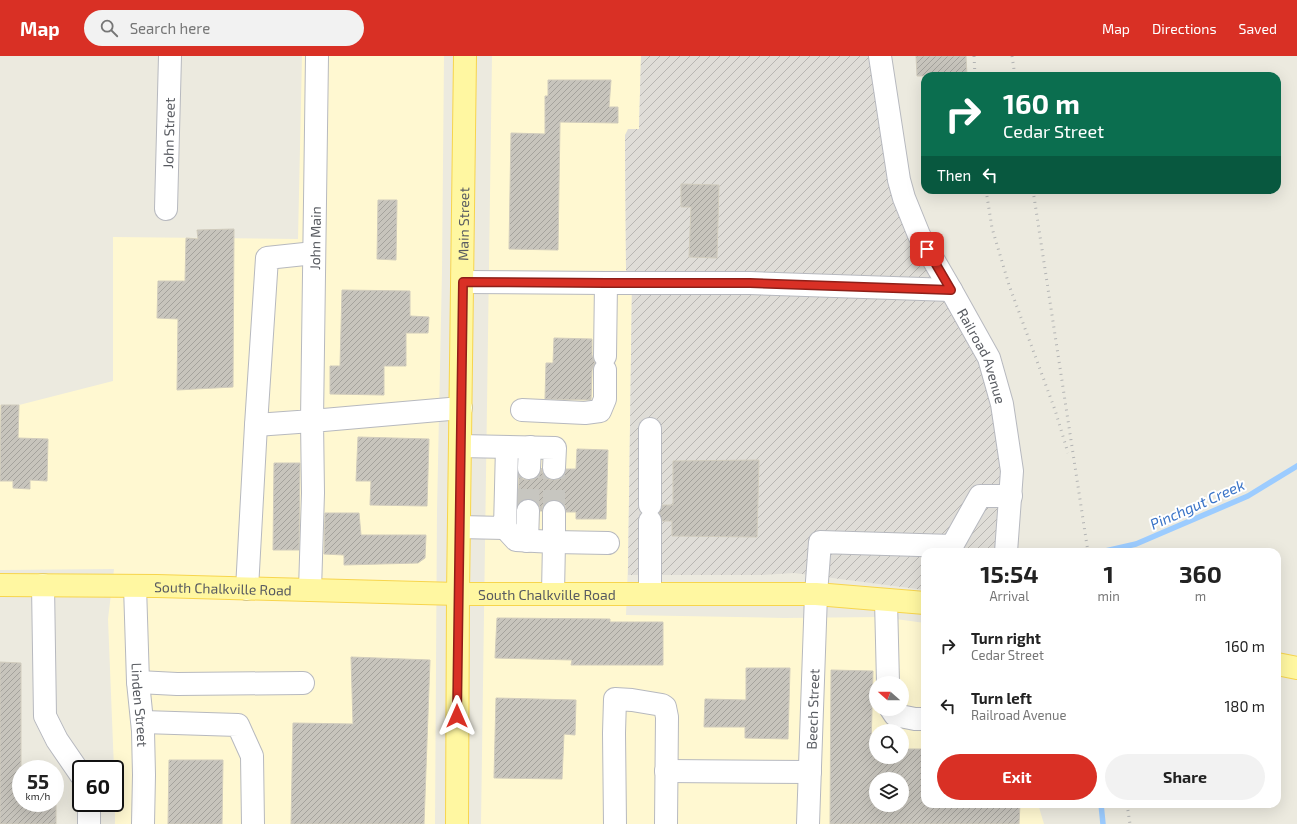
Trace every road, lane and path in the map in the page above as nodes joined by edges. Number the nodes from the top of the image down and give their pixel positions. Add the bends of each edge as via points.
1 (170, 56) edge
2 (317, 56) edge
3 (465, 56) edge
4 (880, 56) edge
5 (166, 209) dead end
6 (314, 253) junction
7 (463, 282) junction
8 (606, 283) junction
9 (951, 290) junction
10 (461, 408) junction
11 (522, 410) dead end
12 (312, 420) junction
13 (256, 425) junction
14 (650, 429) dead end
15 (460, 446) junction
16 (507, 447) junction
17 (554, 468) tunnel mouth
18 (1010, 496) junction
19 (528, 511) tunnel mouth
20 (554, 512) tunnel mouth
21 (459, 527) junction
22 (505, 528) junction
23 (527, 541) junction
24 (554, 542) junction
25 (608, 544) dead end
26 (1006, 548) edge
27 (0, 585) edge
28 (43, 585) junction
29 (135, 586) junction
30 (247, 589) junction
31 (310, 590) junction
32 (553, 593) junction
33 (650, 593) junction
34 (458, 594) junction
35 (816, 594) junction
36 (886, 600) junction
37 (921, 603) edge
38 (1281, 665) edge
39 (1297, 668) edge
40 (888, 676) edge
41 (138, 682) junction
42 (303, 683) dead end
43 (900, 716) edge
44 (921, 719) edge
45 (143, 722) junction
46 (72, 762) edge
47 (666, 771) junction
48 (810, 772) junction
49 (89, 812) edge
50 (89, 824) edge
51 (143, 824) edge
52 (252, 824) edge
53 (457, 824) edge
54 (615, 824) edge
55 (666, 824) edge
56 (808, 824) edge

1 - 5 street, John Street
2 - 6 street, John Main
3 - 7 main road, Main Street
4 - 9 street, Railroad Avenue via 904,198 919,235
6 - 12 street, John Main
6 - 13 street via 267,258
7 - 8 street
7 - 10 main road, Main Street
8 - 9 street via 750,283
8 - 11 street via 605,399 600,411
9 - 18 street, Railroad Avenue via 989,358 1002,404 1012,471
10 - 12 street
10 - 15 main road, Main Street
12 - 13 street
12 - 31 street, John Main
13 - 30 street
14 - 33 street
15 - 16 street
15 - 21 main road, Main Street
16 - 17 street via 530,458 555,448
16 - 22 street
18 - 26 street, Railroad Avenue
18 - 35 street, Beech Street via 980,496 952,546 820,542
19 - 23 street
20 - 24 street
21 - 22 street
21 - 34 main road, Main Street
22 - 23 street via 516,540
23 - 24 street
24 - 25 street
24 - 32 street
27 - 28 main road, South Chalkville Road
28 - 29 main road, South Chalkville Road
28 - 46 street via 45,716
29 - 30 main road, South Chalkville Road
29 - 41 street, Linden Street
30 - 31 main road, South Chalkville Road
31 - 34 main road, South Chalkville Road
32 - 33 main road, South Chalkville Road
32 - 34 main road, South Chalkville Road
33 - 35 main road, South Chalkville Road
34 - 53 main road, Main Street
35 - 36 main road, South Chalkville Road
35 - 48 street, Beech Street
36 - 37 main road, South Chalkville Road
36 - 40 street
38 - 39 main road
41 - 42 street
41 - 45 street, Linden Street
43 - 44 street
45 - 51 street, Linden Street
45 - 52 street via 238,725 252,756
47 - 48 street
47 - 54 street via 665,707 615,698
47 - 55 street
48 - 56 street, Beech Street
49 - 50 street

